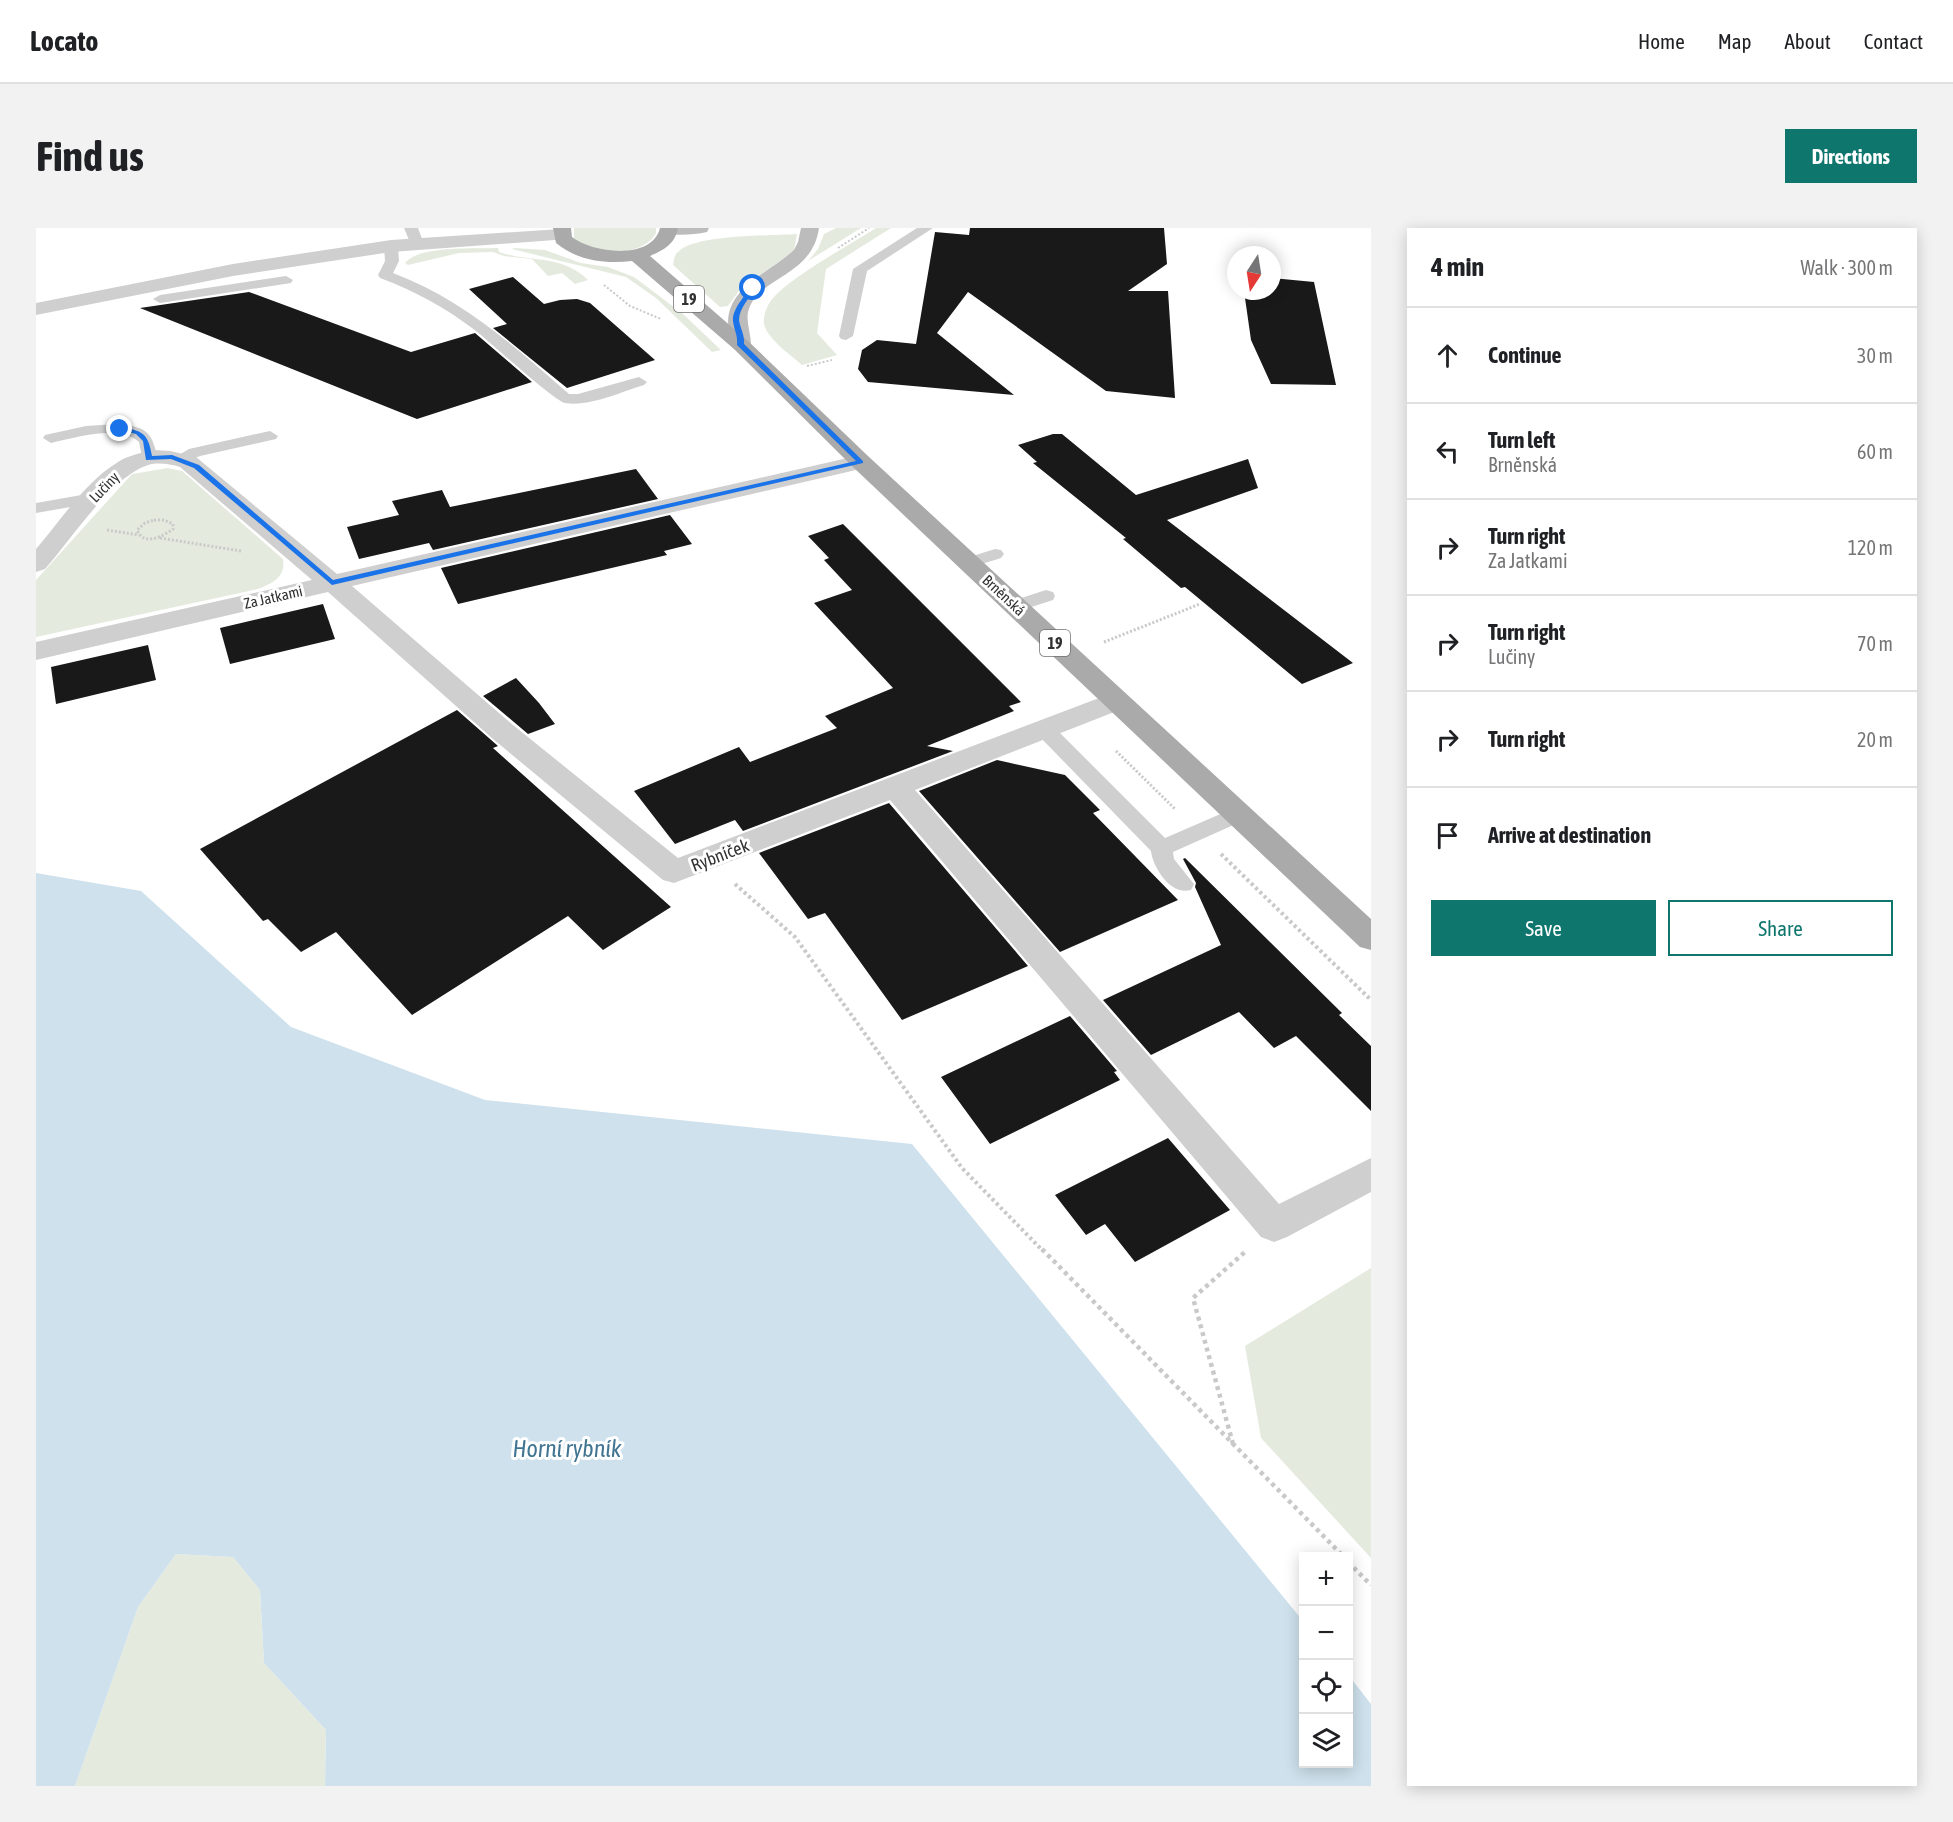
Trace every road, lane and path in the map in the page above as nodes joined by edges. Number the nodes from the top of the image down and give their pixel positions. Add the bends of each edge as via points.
1 (669, 228) edge
2 (700, 228) edge
3 (810, 228) edge
4 (926, 228) edge
5 (562, 231) edge
6 (414, 236) edge
7 (391, 246) junction
8 (636, 254) junction
9 (269, 264) junction
10 (601, 283) dead end
11 (160, 298) dead end
12 (36, 309) edge
13 (663, 319) dead end
14 (846, 336) dead end
15 (741, 345) junction
16 (639, 382) dead end
17 (270, 436) dead end
18 (51, 438) dead end
19 (149, 458) junction
20 (180, 459) junction
21 (861, 462) junction
22 (93, 498) junction
23 (36, 508) edge
24 (160, 538) junction
25 (995, 554) dead end
26 (304, 561) junction
27 (969, 563) junction
28 (36, 564) edge
29 (332, 583) junction
30 (1046, 596) dead end
31 (1200, 604) dead end
32 (1016, 606) junction
33 (1098, 644) dead end
34 (36, 651) edge
35 (1117, 700) junction
36 (1044, 729) junction
37 (895, 787) junction
38 (1239, 814) junction
39 (1162, 848) junction
40 (707, 860) junction
41 (1183, 884) dead end
42 (1371, 938) edge
43 (1371, 1174) edge
44 (1274, 1225) junction
45 (1233, 1445) junction
46 (1338, 1552) edge
47 (1353, 1567) edge
48 (1371, 1585) edge

1 - 2 main road
1 - 8 main road via 660,245
3 - 15 main road via 803,253 763,280 741,303 736,321
4 - 14 lane via 860,269
5 - 6 street
5 - 8 main road via 572,247 588,253
6 - 7 street
7 - 9 street
7 - 16 lane via 392,261 385,275 415,285 481,326 565,398 578,399
8 - 15 main road, Brněnská / 19
9 - 11 lane via 286,280
9 - 12 street
10 - 13 path via 632,309
15 - 21 main road, Brněnská / 19
17 - 20 lane via 195,452
18 - 19 lane via 120,429 138,432 146,440
19 - 20 street, Lučiny
19 - 22 street, Lučiny via 116,472
20 - 26 street, Lučiny via 196,466
21 - 27 main road, Brněnská / 19
21 - 29 street, Za Jatkami
22 - 23 lane
22 - 28 street, Lučiny
24 - 24 path via 144,538 137,530 150,520 168,520 173,529
24 - 26 path
25 - 27 lane
26 - 29 street, Lučiny
27 - 32 main road, Brněnská / 19
29 - 34 street, Za Jatkami
29 - 40 street, Rybníček via 503,732 674,872
30 - 32 lane
31 - 33 path
32 - 35 main road, Brněnská / 19
35 - 36 street, Rybníček
35 - 38 main road, Brněnská / 19
36 - 37 street, Rybníček
36 - 39 lane
37 - 40 street, Rybníček
37 - 44 street
38 - 39 lane
38 - 42 main road, Brněnská / 19
39 - 41 lane via 1163,861
40 - 45 path via 795,937 962,1168
43 - 44 street
44 - 45 path via 1193,1298
45 - 46 path
47 - 48 path

